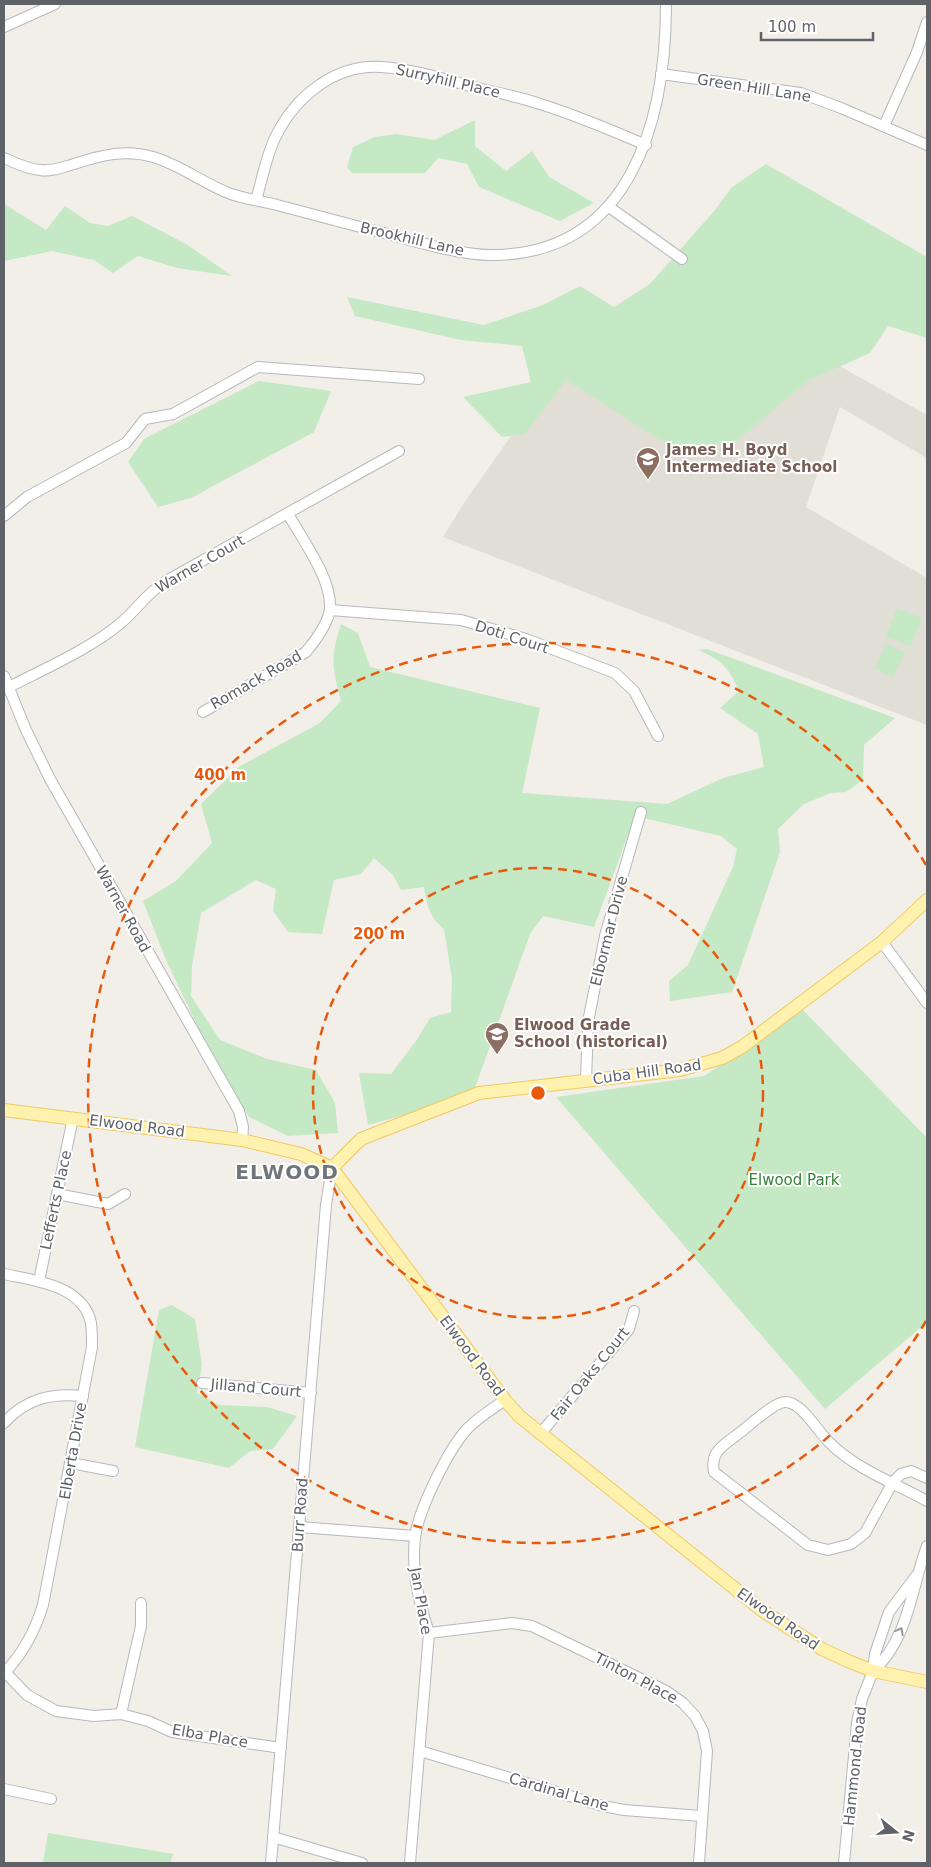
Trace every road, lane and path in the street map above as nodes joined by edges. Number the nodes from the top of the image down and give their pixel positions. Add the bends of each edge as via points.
1 (55, 4) edge
2 (666, 4) edge
3 (927, 22) edge
4 (4, 27) edge
5 (661, 74) junction
6 (884, 126) junction
7 (646, 145) junction
8 (927, 146) edge
9 (4, 158) edge
10 (256, 200) junction
11 (609, 207) junction
12 (682, 259) dead end
13 (419, 379) dead end
14 (399, 452) dead end
15 (288, 514) junction
16 (4, 516) edge
17 (330, 610) junction
18 (4, 676) edge
19 (9, 687) junction
20 (203, 712) dead end
21 (658, 736) dead end
22 (641, 812) dead end
23 (927, 900) edge
24 (882, 942) junction
25 (927, 1004) edge
26 (586, 1080) junction
27 (4, 1110) edge
28 (73, 1118) junction
29 (242, 1140) junction
30 (332, 1168) junction
31 (58, 1194) junction
32 (125, 1194) dead end
33 (4, 1274) edge
34 (39, 1282) junction
35 (634, 1311) dead end
36 (202, 1383) dead end
37 (311, 1393) junction
38 (83, 1396) junction
39 (505, 1400) junction
40 (4, 1422) edge
41 (540, 1434) junction
42 (71, 1463) junction
43 (113, 1471) dead end
44 (927, 1478) edge
45 (893, 1482) junction
46 (927, 1501) edge
47 (300, 1526) junction
48 (415, 1536) junction
49 (927, 1546) edge
50 (916, 1576) junction
51 (141, 1603) dead end
52 (429, 1633) junction
53 (873, 1671) junction
54 (4, 1673) edge
55 (927, 1682) edge
56 (121, 1714) junction
57 (281, 1748) junction
58 (420, 1751) junction
59 (4, 1789) edge
60 (51, 1799) dead end
61 (702, 1816) junction
62 (273, 1837) junction
63 (271, 1863) edge
64 (362, 1863) edge
65 (410, 1863) edge
66 (700, 1863) edge
67 (844, 1863) edge

1 - 4 street
2 - 5 street, Brookhill Lane
3 - 6 street
5 - 6 street, Green Hill Lane via 801,93
5 - 7 street, Brookhill Lane
6 - 8 street, Green Hill Lane
7 - 10 street, Surryhill Place via 540,104 405,69 379,66 357,69 335,75 313,89 284,121 274,140
7 - 11 street, Brookhill Lane via 624,188
9 - 10 street, Brookhill Lane via 25,167 55,170 115,152 136,153 172,163 231,194
10 - 11 street, Brookhill Lane via 396,236 487,255 536,251 556,244 574,235
11 - 12 street
13 - 16 street via 258,367 173,414 145,419 126,443 27,497
14 - 15 street, Warner Court
15 - 17 street via 327,586
15 - 19 street, Warner Court via 166,581 105,635
17 - 20 street, Romack Road via 316,640 306,652
17 - 21 street, Doti Court via 461,620 526,639 615,673 634,691
18 - 19 street, Warner Road
19 - 29 street, Warner Road via 26,730 55,787 239,1111
22 - 26 street, Elbormar Drive via 604,936 588,1022
23 - 24 main road, Cuba Hill Road
24 - 25 street
24 - 26 main road, Cuba Hill Road via 742,1047 722,1058 680,1070
26 - 30 main road, Cuba Hill Road via 479,1094 361,1140
27 - 28 main road, Elwood Road
28 - 29 main road, Elwood Road
28 - 31 street, Lefferts Place
29 - 30 main road, Elwood Road via 301,1154
30 - 37 street, Burr Road via 326,1205
30 - 39 main road, Elwood Road
31 - 32 street via 108,1204
31 - 34 street, Lefferts Place
33 - 34 street, Elberta Drive
34 - 38 street, Elberta Drive via 58,1287 73,1296 82,1304 91,1323 92,1347
35 - 41 street, Fair Oaks Court via 629,1329
36 - 37 street, Jilland Court
37 - 47 street, Burr Road
38 - 40 street via 49,1395 18,1409
38 - 42 street, Elberta Drive
39 - 41 main road, Elwood Road
39 - 48 street, Jan Place via 483,1415 456,1443 425,1505
41 - 53 main road, Elwood Road via 763,1611 822,1649
42 - 43 street
42 - 54 street, Elberta Drive via 39,1618 20,1655
44 - 45 street via 911,1471 901,1474
45 - 45 street via 846,1458 796,1404 788,1402 777,1405 729,1441 714,1454 712,1462 714,1472 808,1545 828,1550 851,1544 865,1533
45 - 46 street
47 - 48 street
47 - 57 street, Burr Road
48 - 52 street, Jan Place via 415,1579
49 - 50 street
50 - 53 street via 890,1612 875,1654
53 -> 50 street via 885,1660 907,1618
51 - 56 street via 141,1626
52 - 58 street, Jan Place
52 - 61 street, Tinton Place via 512,1623 532,1626 683,1702 703,1731 706,1750
53 - 55 main road, Elwood Road
53 - 67 street, Hammond Road via 857,1723
54 - 56 street, Elba Place via 27,1695 56,1711 94,1716
56 - 57 street, Elba Place via 180,1733
57 - 62 street, Burr Road
58 - 61 street, Cardinal Lane via 603,1806
58 - 65 street, Jan Place
59 - 60 street
61 - 66 street, Tinton Place
62 - 63 street, Burr Road
62 - 64 street

